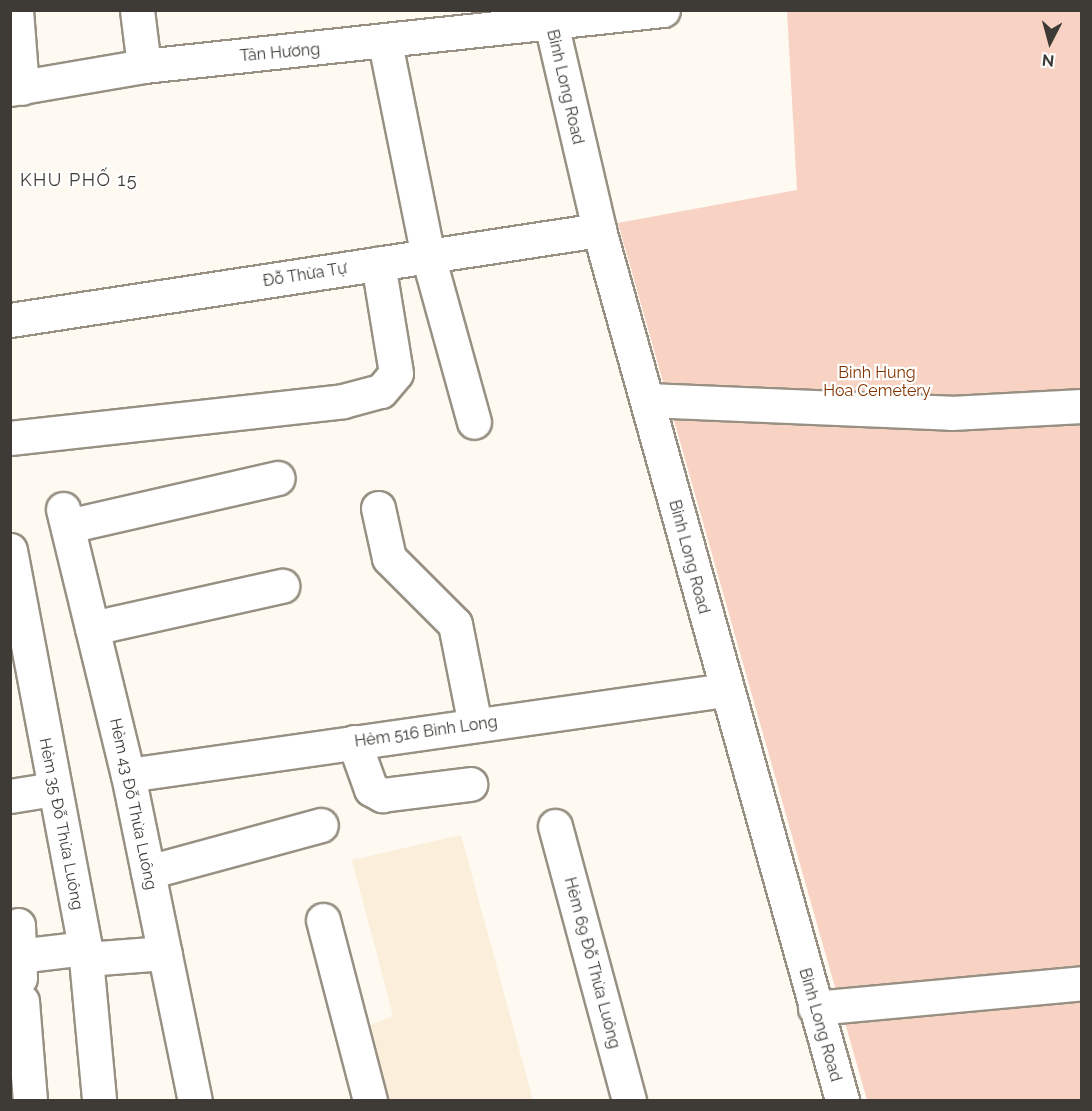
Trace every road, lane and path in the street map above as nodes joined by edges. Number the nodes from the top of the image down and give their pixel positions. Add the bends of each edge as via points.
1 (16, 10) edge
2 (137, 10) edge
3 (663, 10) edge
4 (549, 18) edge
5 (385, 43) junction
6 (144, 66) junction
7 (16, 89) edge
8 (599, 230) junction
9 (428, 256) junction
10 (378, 263) junction
11 (10, 320) edge
12 (647, 400) junction
13 (1082, 406) edge
14 (474, 422) dead end
15 (10, 438) edge
16 (278, 478) dead end
17 (378, 508) dead end
18 (10, 550) edge
19 (282, 586) dead end
20 (92, 628) junction
21 (724, 690) junction
22 (475, 725) junction
23 (354, 742) junction
24 (128, 775) junction
25 (470, 784) dead end
26 (53, 789) junction
27 (10, 796) edge
28 (321, 825) dead end
29 (555, 826) dead end
30 (148, 872) junction
31 (323, 920) dead end
32 (85, 953) junction
33 (165, 953) junction
34 (1082, 983) edge
35 (815, 1008) junction
36 (30, 1101) edge
37 (99, 1101) edge
38 (195, 1101) edge
39 (370, 1101) edge
40 (630, 1101) edge
41 (842, 1101) edge

1 - 7 street
2 - 6 street
3 - 4 street, Tân Hương
4 - 5 street, Tân Hương
4 - 8 street, Binh Long Road
5 - 6 street, Tân Hương
5 - 9 street
6 - 7 street, Tân Hương
8 - 9 street, Đỗ Thừa Tự
8 - 12 street, Binh Long Road
9 - 10 street, Đỗ Thừa Tự
9 - 14 street
10 - 11 street, Đỗ Thừa Tự
10 - 15 street via 396,373 381,391 343,401
12 - 13 street via 951,413
12 - 21 street, Binh Long Road
16 - 20 street, Hẻm 43 Đỗ Thừa Luông via 65,518
17 - 22 street via 389,558 455,624
18 - 26 street, Hẻm 35 Đỗ Thừa Luông
19 - 20 street
20 - 24 street, Hẻm 43 Đỗ Thừa Luông
21 - 22 street, Hẻm 516 Bình Long
21 - 35 street, Binh Long Road
22 - 23 street, Hẻm 516 Bình Long
23 - 24 street, Hẻm 516 Bình Long
23 - 25 street via 371,789 382,795
24 - 30 street, Hẻm 43 Đỗ Thừa Luông
26 - 27 street
26 - 32 street, Hẻm 35 Đỗ Thừa Luông
28 - 30 street
29 - 40 street, Hẻm 69 Đỗ Thừa Luông
30 - 33 street, Hẻm 43 Đỗ Thừa Luông
31 - 39 street
32 - 33 street
32 - 36 street via 19,966
32 - 37 street, Hẻm 35 Đỗ Thừa Luông
33 - 38 street, Hẻm 43 Đỗ Thừa Luông
34 - 35 street
35 - 41 street, Binh Long Road

